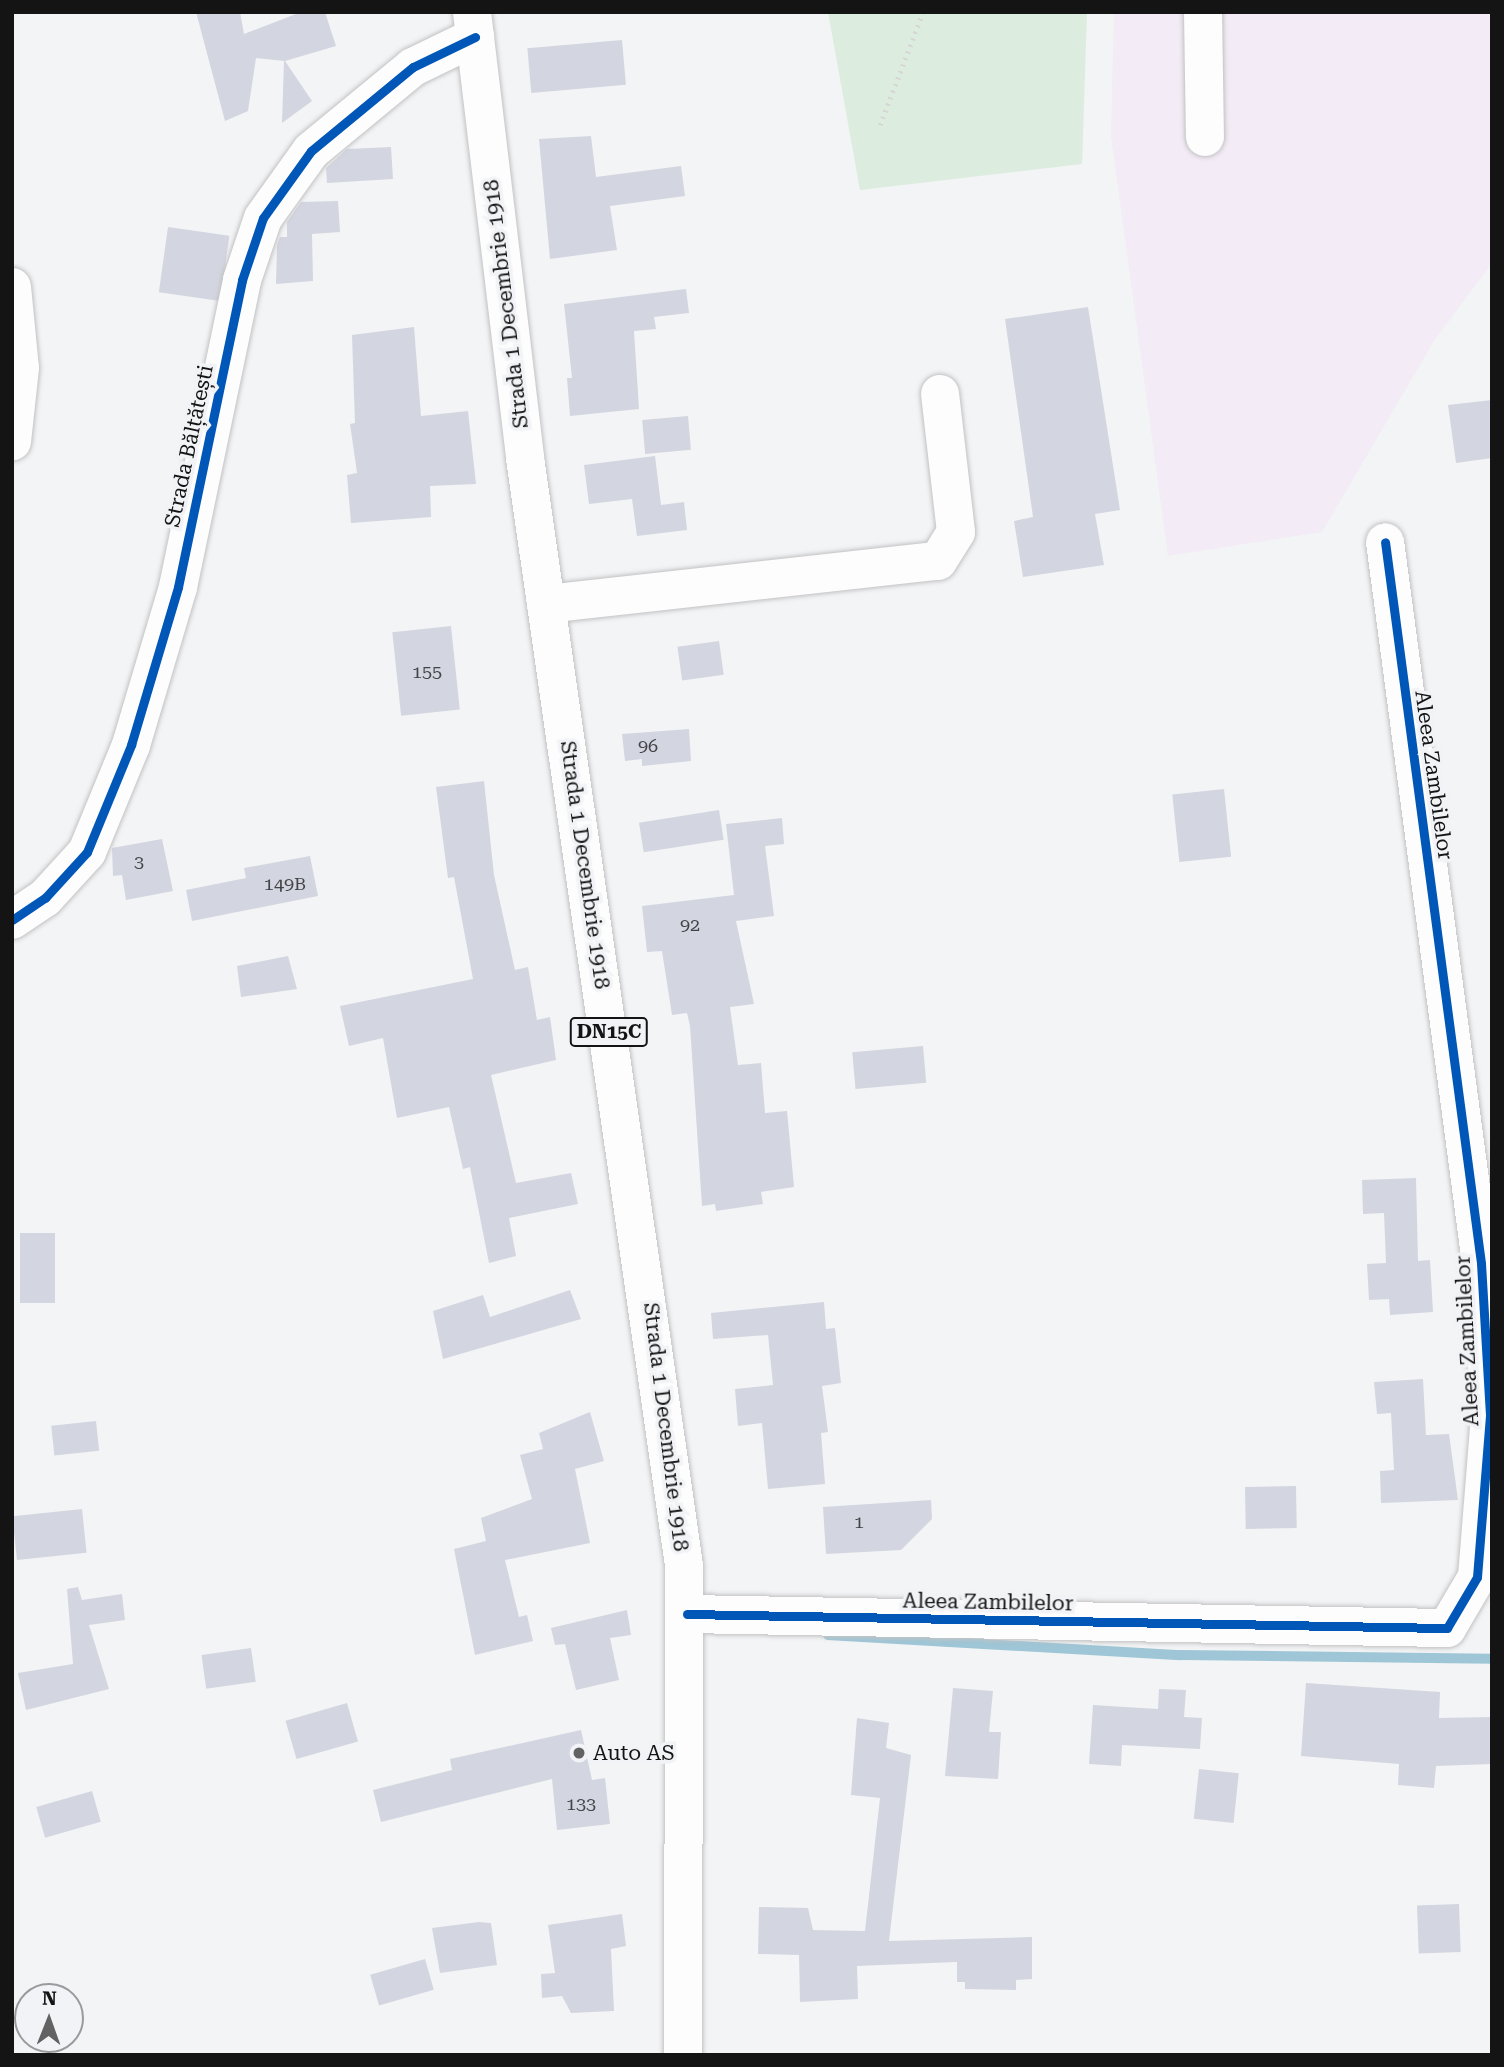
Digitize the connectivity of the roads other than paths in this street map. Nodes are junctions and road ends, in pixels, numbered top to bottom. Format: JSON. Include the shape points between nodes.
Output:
{"nodes":[{"id":1,"x":1203,"y":12,"type":"edge"},
{"id":2,"x":473,"y":25,"type":"edge"},
{"id":3,"x":1205,"y":137,"type":"dead end"},
{"id":4,"x":12,"y":287,"type":"edge"},
{"id":5,"x":940,"y":394,"type":"dead end"},
{"id":6,"x":12,"y":442,"type":"edge"},
{"id":7,"x":1385,"y":542,"type":"dead end"},
{"id":8,"x":547,"y":604,"type":"junction"},
{"id":9,"x":12,"y":920,"type":"edge"},
{"id":10,"x":687,"y":1614,"type":"junction"},
{"id":11,"x":683,"y":2055,"type":"edge"}],
"edges":[{"from":1,"to":3,"type":"street"},
{"from":2,"to":8,"type":"street","name":"Strada 1 Decembrie 1918","number":"DN15C"},
{"from":2,"to":9,"type":"street","name":"Strada Bălțătești","via":[[413,67],[311,151],[263,218],[242,279],[178,587],[131,745],[87,852],[45,898]]},
{"from":4,"to":6,"type":"street","via":[[20,368]]},
{"from":5,"to":8,"type":"street","via":[[957,532],[938,561]]},
{"from":7,"to":10,"type":"street","name":"Aleea Zambilelor","via":[[1481,1263],[1490,1415],[1477,1577],[1447,1628]]},
{"from":8,"to":10,"type":"street","name":"Strada 1 Decembrie 1918","number":"DN15C","via":[[671,1452]]},
{"from":10,"to":11,"type":"street","name":"Strada 1 Decembrie 1918","number":"DN15C"}]}
